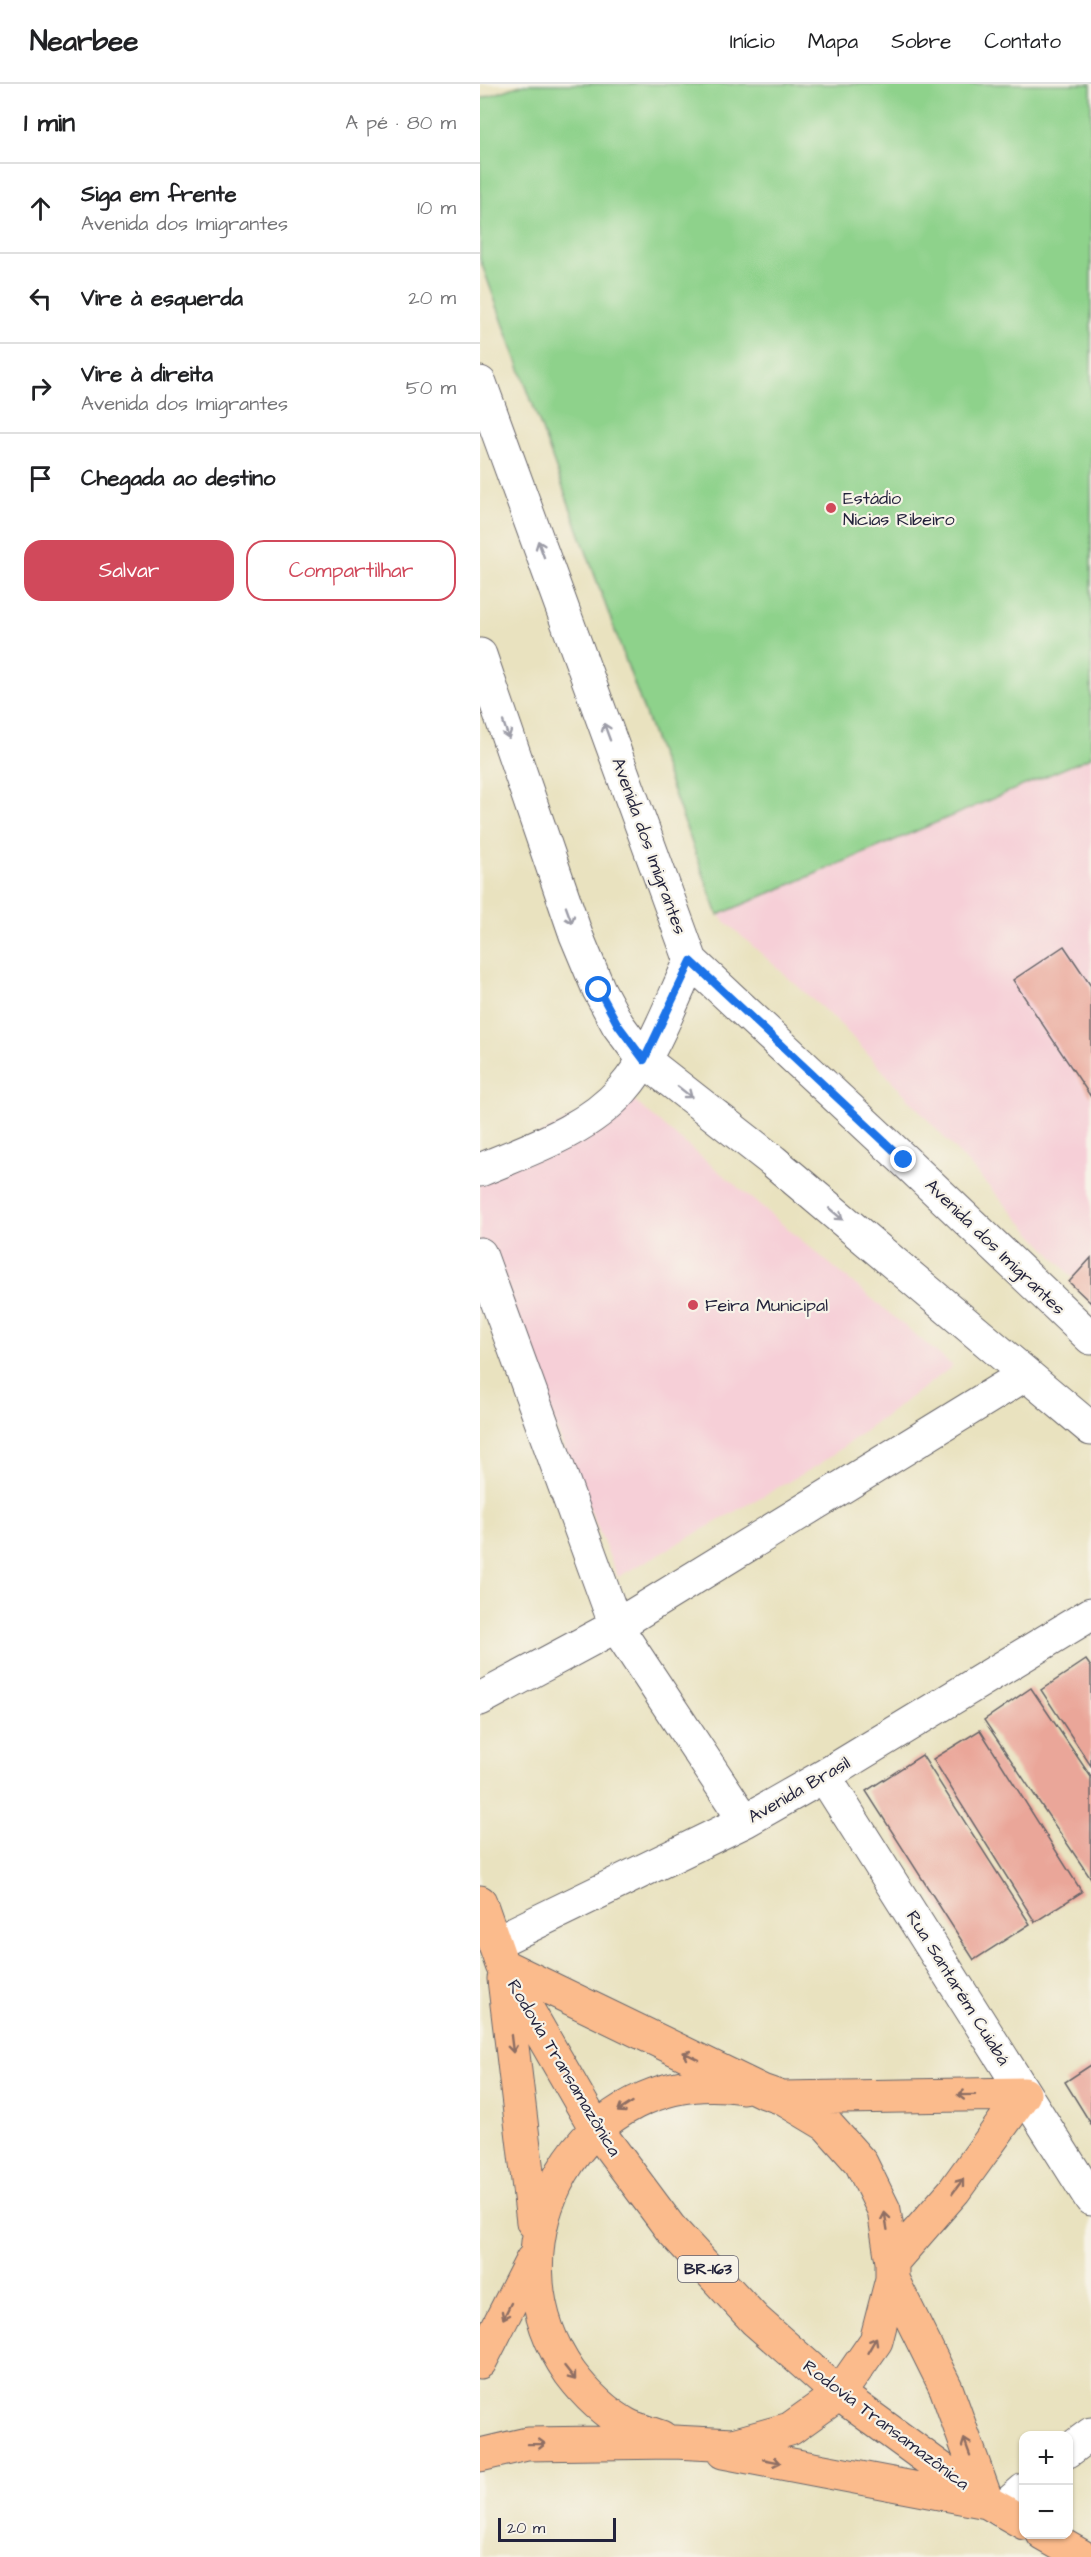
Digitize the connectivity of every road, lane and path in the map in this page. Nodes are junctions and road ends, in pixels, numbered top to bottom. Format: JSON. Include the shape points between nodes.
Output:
{"nodes":[{"id":1,"x":480,"y":383,"type":"edge"},
{"id":2,"x":480,"y":655,"type":"edge"},
{"id":3,"x":691,"y":961,"type":"junction"},
{"id":4,"x":644,"y":1060,"type":"junction"},
{"id":5,"x":480,"y":1170,"type":"edge"},
{"id":6,"x":480,"y":1254,"type":"edge"},
{"id":7,"x":1091,"y":1338,"type":"edge"},
{"id":8,"x":1026,"y":1374,"type":"junction"},
{"id":9,"x":1091,"y":1430,"type":"edge"},
{"id":10,"x":1091,"y":1614,"type":"edge"},
{"id":11,"x":616,"y":1626,"type":"junction"},
{"id":12,"x":480,"y":1699,"type":"edge"},
{"id":13,"x":824,"y":1776,"type":"junction"},
{"id":14,"x":745,"y":1821,"type":"junction"},
{"id":15,"x":480,"y":1902,"type":"edge"},
{"id":16,"x":498,"y":1954,"type":"junction"},
{"id":17,"x":772,"y":2094,"type":"junction"},
{"id":18,"x":1024,"y":2094,"type":"junction"},
{"id":19,"x":595,"y":2127,"type":"junction"},
{"id":20,"x":1091,"y":2199,"type":"edge"},
{"id":21,"x":533,"y":2248,"type":"junction"},
{"id":22,"x":892,"y":2270,"type":"junction"},
{"id":23,"x":480,"y":2362,"type":"edge"},
{"id":24,"x":839,"y":2394,"type":"junction"},
{"id":25,"x":1091,"y":2434,"type":"edge"},
{"id":26,"x":674,"y":2442,"type":"junction"},
{"id":27,"x":1073,"y":2447,"type":"edge"},
{"id":28,"x":480,"y":2455,"type":"edge"},
{"id":29,"x":1009,"y":2506,"type":"edge"},
{"id":30,"x":1050,"y":2539,"type":"edge"},
{"id":31,"x":1083,"y":2557,"type":"edge"}],
"edges":[{"from":3,"to":1,"type":"street","name":"Avenida dos Imigrantes","one_way":true},
{"from":2,"to":4,"type":"street","one_way":true,"via":[[576,935],[613,1016]]},
{"from":3,"to":4,"type":"street"},
{"from":3,"to":7,"type":"street","name":"Avenida dos Imigrantes"},
{"from":4,"to":5,"type":"street","via":[[622,1091],[580,1125]]},
{"from":4,"to":8,"type":"street","one_way":true,"via":[[773,1161]]},
{"from":6,"to":11,"type":"street"},
{"from":8,"to":9,"type":"street"},
{"from":8,"to":11,"type":"street"},
{"from":10,"to":13,"type":"street","name":"Avenida Brasil"},
{"from":11,"to":12,"type":"street"},
{"from":11,"to":14,"type":"street"},
{"from":13,"to":14,"type":"street","name":"Avenida Brasil"},
{"from":13,"to":18,"type":"street","name":"Rua Santarém Cuiabá"},
{"from":14,"to":16,"type":"street","name":"Avenida Brasil"},
{"from":15,"to":16,"type":"highway","name":"Rodovia Transamazônica"},
{"from":17,"to":16,"type":"highway","one_way":true},
{"from":16,"to":19,"type":"highway","name":"Rodovia Transamazônica","number":"BR-163"},
{"from":16,"to":21,"type":"highway","one_way":true},
{"from":18,"to":17,"type":"highway","one_way":true},
{"from":17,"to":19,"type":"highway","one_way":true,"via":[[719,2083],[674,2087],[633,2102]]},
{"from":22,"to":17,"type":"highway","one_way":true,"via":[[884,2210],[861,2163],[827,2125]]},
{"from":18,"to":20,"type":"street","name":"Rua Santarém Cuiabá"},
{"from":22,"to":18,"type":"highway","one_way":true},
{"from":19,"to":21,"type":"highway","via":[[567,2157],[546,2195]]},
{"from":19,"to":24,"type":"highway","name":"Rodovia Transamazônica","number":"BR-163","via":[[677,2236],[755,2320]]},
{"from":21,"to":23,"type":"highway","one_way":true},
{"from":21,"to":26,"type":"highway","one_way":true,"via":[[537,2310],[556,2356],[587,2395],[627,2425]]},
{"from":24,"to":22,"type":"highway","one_way":true,"via":[[876,2342]]},
{"from":29,"to":22,"type":"highway","one_way":true,"via":[[946,2388]]},
{"from":24,"to":26,"type":"highway","via":[[790,2428],[733,2445]]},
{"from":24,"to":29,"type":"highway","name":"Rodovia Transamazônica","number":"BR-163"},
{"from":25,"to":27,"type":"street"},
{"from":28,"to":26,"type":"highway","one_way":true,"via":[[527,2444]]},
{"from":26,"to":29,"type":"highway","one_way":true},
{"from":30,"to":31,"type":"highway"}]}
